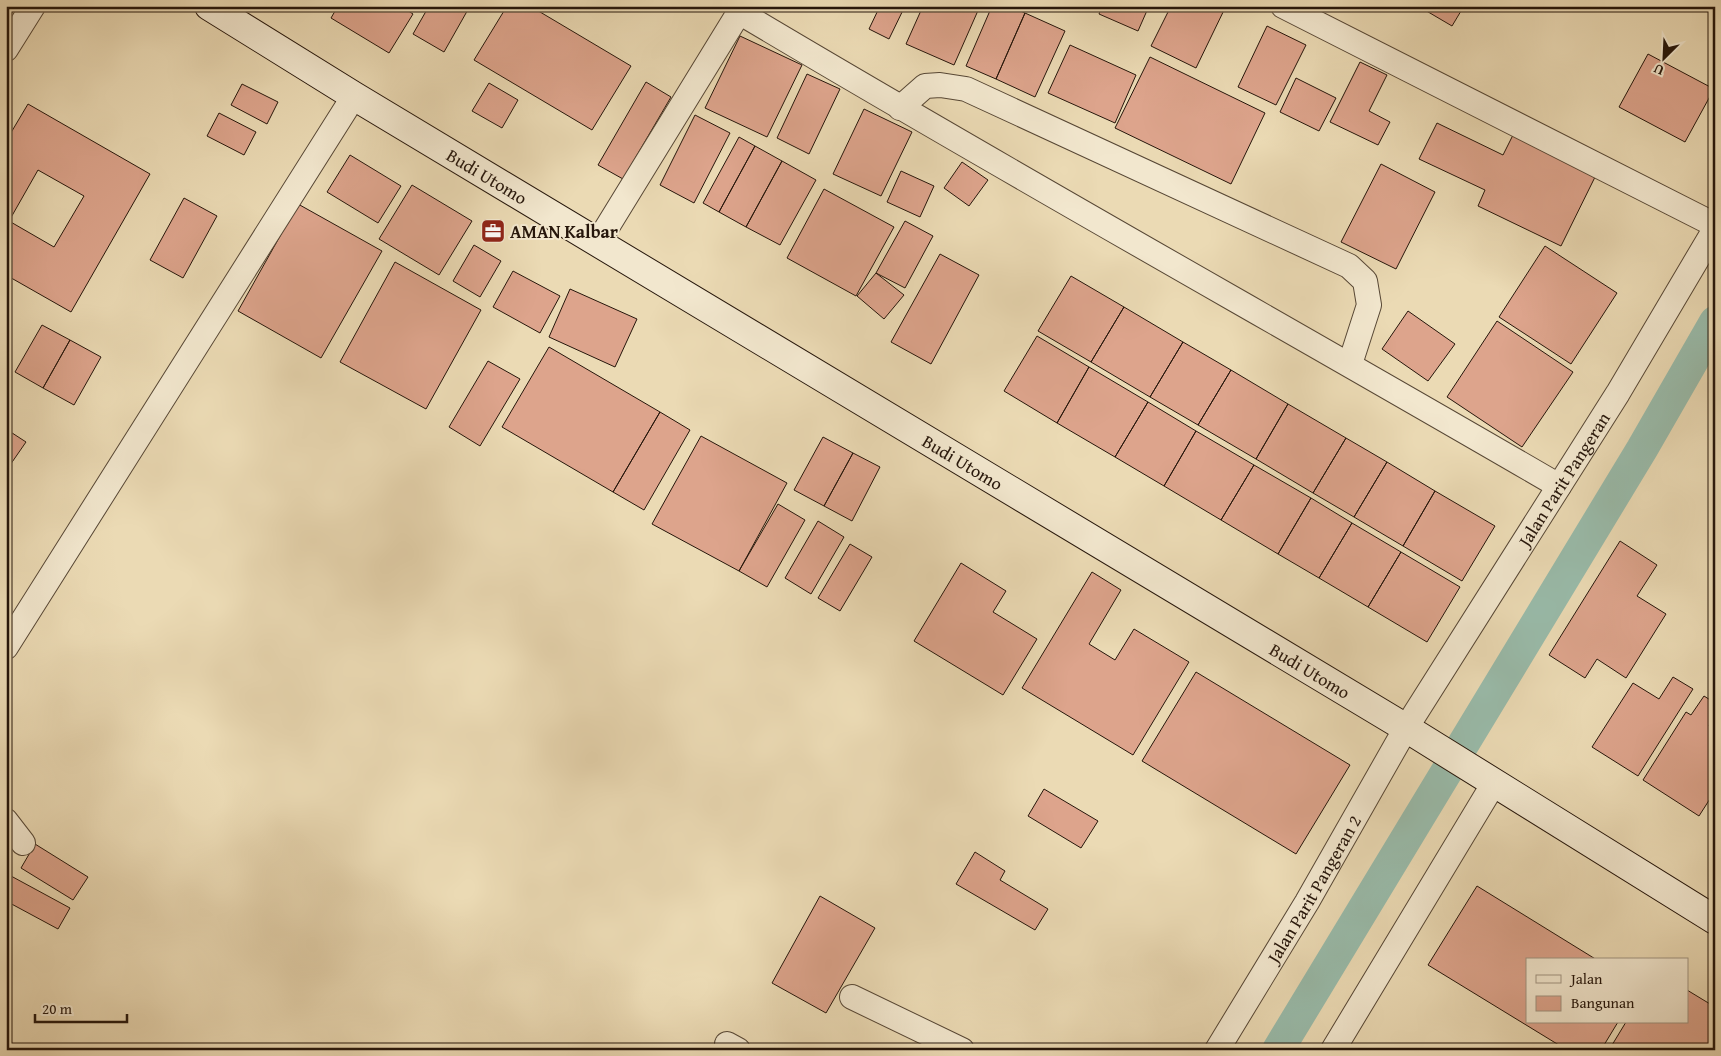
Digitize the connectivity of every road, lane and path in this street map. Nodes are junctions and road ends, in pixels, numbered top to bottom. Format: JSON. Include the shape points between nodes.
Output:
{"nodes":[{"id":1,"x":33,"y":6,"type":"edge"},
{"id":2,"x":209,"y":6,"type":"edge"},
{"id":3,"x":1283,"y":6,"type":"edge"},
{"id":4,"x":741,"y":9,"type":"edge"},
{"id":5,"x":6,"y":49,"type":"edge"},
{"id":6,"x":354,"y":96,"type":"junction"},
{"id":7,"x":900,"y":108,"type":"junction"},
{"id":8,"x":1715,"y":225,"type":"edge"},
{"id":9,"x":1715,"y":229,"type":"edge"},
{"id":10,"x":598,"y":242,"type":"junction"},
{"id":11,"x":1350,"y":364,"type":"junction"},
{"id":12,"x":1559,"y":486,"type":"junction"},
{"id":13,"x":6,"y":647,"type":"edge"},
{"id":14,"x":1416,"y":734,"type":"junction"},
{"id":15,"x":1494,"y":783,"type":"junction"},
{"id":16,"x":6,"y":821,"type":"edge"},
{"id":17,"x":23,"y":843,"type":"dead end"},
{"id":18,"x":1715,"y":920,"type":"edge"},
{"id":19,"x":852,"y":997,"type":"dead end"},
{"id":20,"x":962,"y":1050,"type":"edge"},
{"id":21,"x":1217,"y":1050,"type":"edge"},
{"id":22,"x":1333,"y":1050,"type":"edge"}],
"edges":[{"from":1,"to":5,"type":"street"},
{"from":2,"to":6,"type":"street","name":"Budi Utomo"},
{"from":3,"to":8,"type":"street"},
{"from":4,"to":7,"type":"street"},
{"from":4,"to":10,"type":"street"},
{"from":6,"to":10,"type":"street","name":"Budi Utomo"},
{"from":6,"to":13,"type":"street"},
{"from":7,"to":11,"type":"street"},
{"from":7,"to":11,"type":"street","via":[[925,86],[966,89],[1349,266],[1365,281],[1369,304]]},
{"from":9,"to":12,"type":"street","name":"Jalan Parit Pangeran"},
{"from":10,"to":14,"type":"street","name":"Budi Utomo"},
{"from":11,"to":12,"type":"street"},
{"from":12,"to":14,"type":"street","name":"Jalan Parit Pangeran"},
{"from":14,"to":15,"type":"street","name":"Budi Utomo"},
{"from":14,"to":21,"type":"street","name":"Jalan Parit Pangeran 2","via":[[1307,902]]},
{"from":15,"to":18,"type":"street","name":"Budi Utomo"},
{"from":15,"to":22,"type":"street"},
{"from":16,"to":17,"type":"street"},
{"from":19,"to":20,"type":"street"}]}
